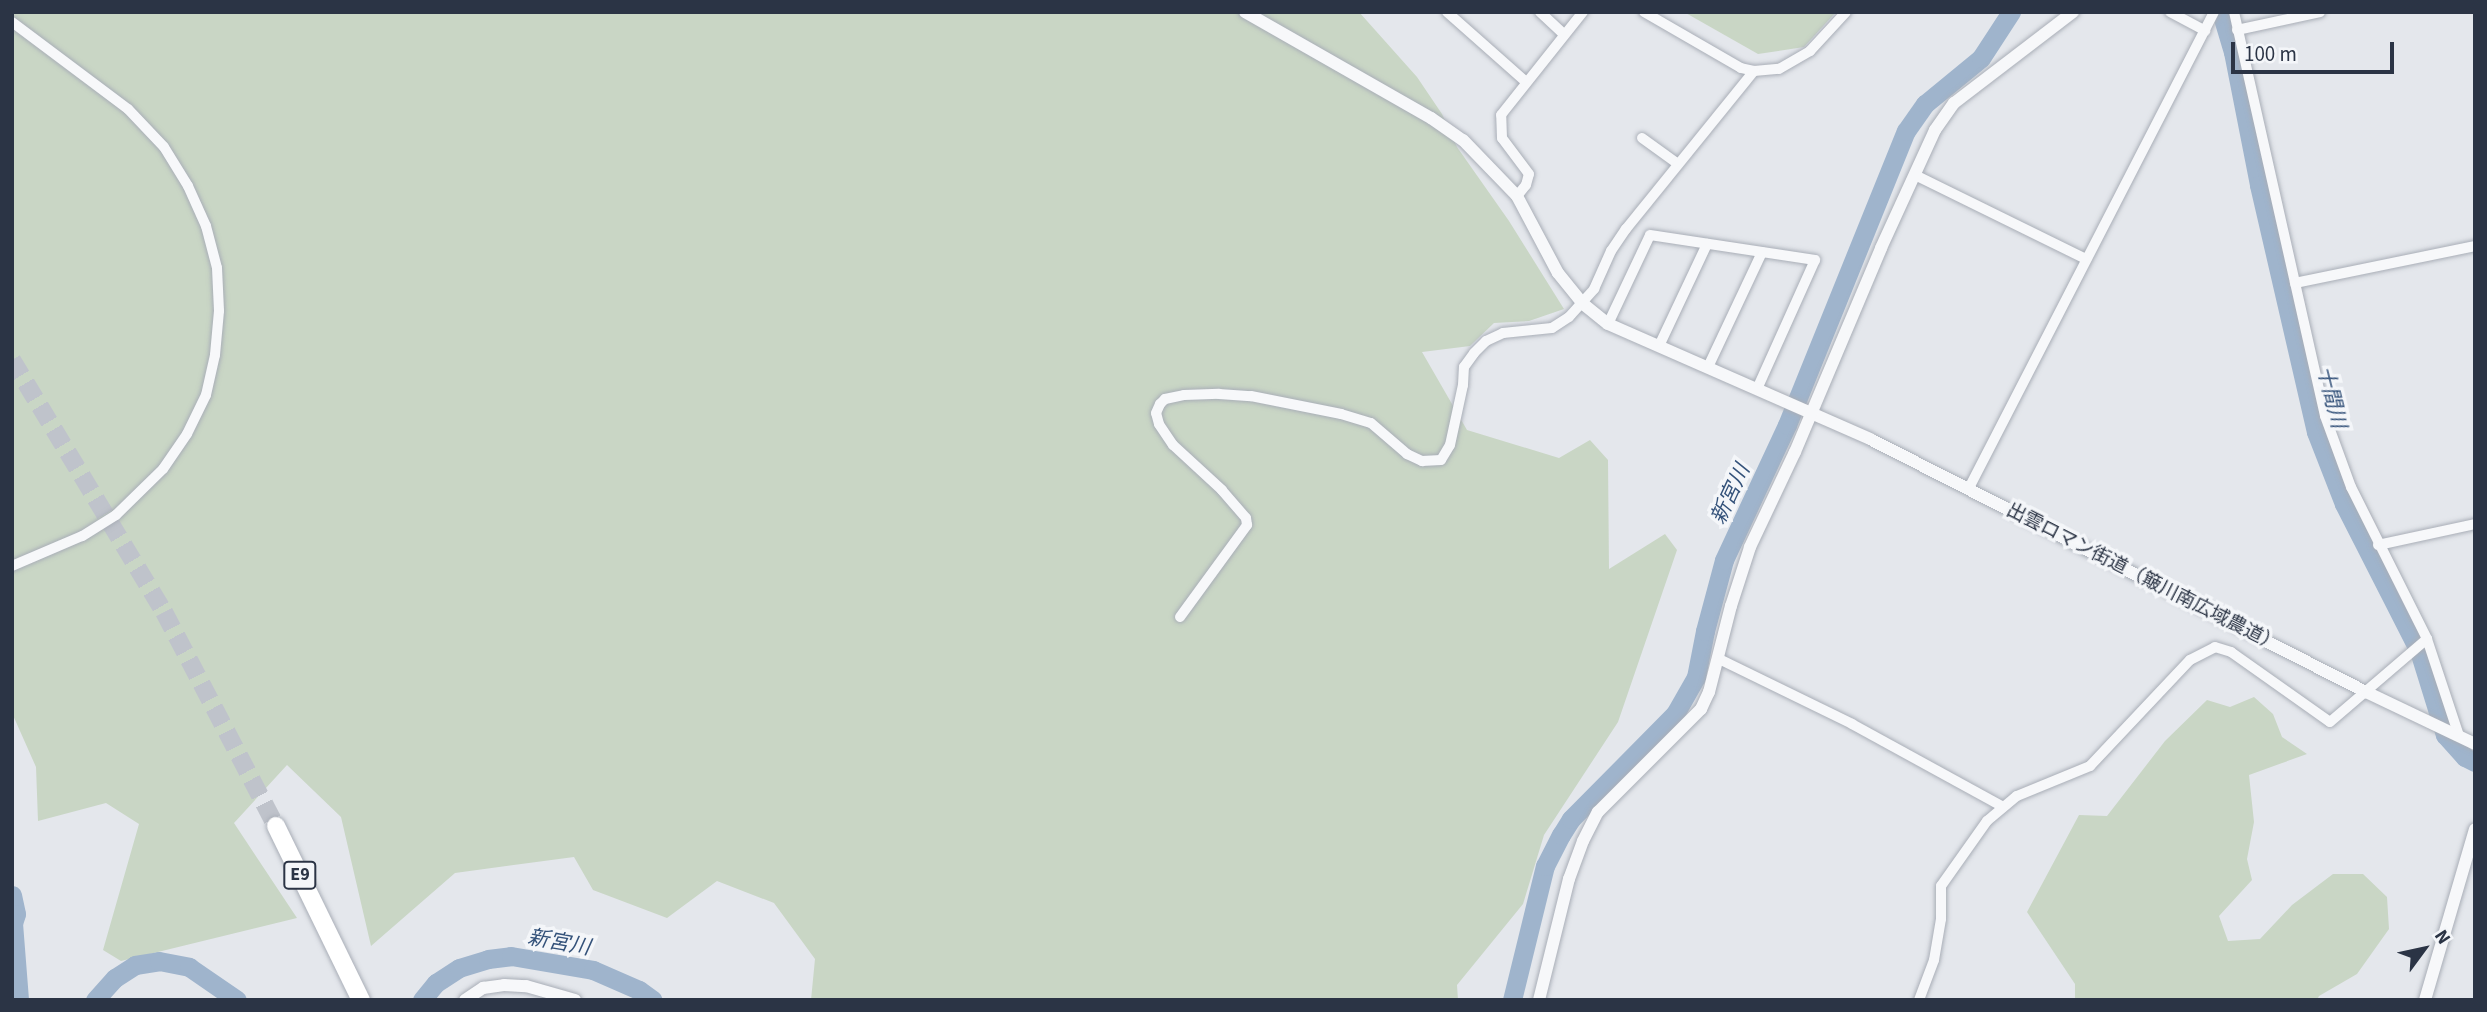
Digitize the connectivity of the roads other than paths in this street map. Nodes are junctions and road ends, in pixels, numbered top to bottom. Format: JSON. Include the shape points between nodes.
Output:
{"nodes":[{"id":1,"x":1245,"y":12,"type":"edge"},
{"id":2,"x":1540,"y":12,"type":"edge"},
{"id":3,"x":1583,"y":12,"type":"edge"},
{"id":4,"x":1644,"y":12,"type":"edge"},
{"id":5,"x":1846,"y":12,"type":"edge"},
{"id":6,"x":2073,"y":12,"type":"edge"},
{"id":7,"x":2170,"y":12,"type":"edge"},
{"id":8,"x":2214,"y":12,"type":"edge"},
{"id":9,"x":2234,"y":12,"type":"edge"},
{"id":10,"x":2320,"y":12,"type":"edge"},
{"id":11,"x":1449,"y":13,"type":"edge"},
{"id":12,"x":12,"y":22,"type":"edge"},
{"id":13,"x":2237,"y":30,"type":"junction"},
{"id":14,"x":2205,"y":31,"type":"junction"},
{"id":15,"x":1564,"y":34,"type":"junction"},
{"id":16,"x":1754,"y":71,"type":"junction"},
{"id":17,"x":1527,"y":82,"type":"junction"},
{"id":18,"x":1642,"y":138,"type":"dead end"},
{"id":19,"x":1678,"y":164,"type":"junction"},
{"id":20,"x":1915,"y":175,"type":"junction"},
{"id":21,"x":1517,"y":196,"type":"junction"},
{"id":22,"x":1707,"y":244,"type":"junction"},
{"id":23,"x":2475,"y":246,"type":"edge"},
{"id":24,"x":1762,"y":252,"type":"junction"},
{"id":25,"x":2086,"y":259,"type":"junction"},
{"id":26,"x":2295,"y":283,"type":"junction"},
{"id":27,"x":1582,"y":303,"type":"junction"},
{"id":28,"x":1608,"y":324,"type":"junction"},
{"id":29,"x":1659,"y":346,"type":"junction"},
{"id":30,"x":1708,"y":367,"type":"junction"},
{"id":31,"x":1757,"y":389,"type":"junction"},
{"id":32,"x":1806,"y":410,"type":"junction"},
{"id":33,"x":1969,"y":488,"type":"junction"},
{"id":34,"x":2475,"y":524,"type":"edge"},
{"id":35,"x":2378,"y":545,"type":"junction"},
{"id":36,"x":12,"y":566,"type":"edge"},
{"id":37,"x":1180,"y":617,"type":"dead end"},
{"id":38,"x":2427,"y":639,"type":"junction"},
{"id":39,"x":1719,"y":659,"type":"junction"},
{"id":40,"x":2366,"y":692,"type":"junction"},
{"id":41,"x":2459,"y":736,"type":"junction"},
{"id":42,"x":2475,"y":744,"type":"edge"},
{"id":43,"x":2002,"y":806,"type":"junction"},
{"id":44,"x":272,"y":828,"type":"tunnel mouth"},
{"id":45,"x":2475,"y":829,"type":"edge"},
{"id":46,"x":321,"y":925,"type":"junction"},
{"id":47,"x":353,"y":1000,"type":"edge"},
{"id":48,"x":361,"y":1000,"type":"edge"},
{"id":49,"x":465,"y":1000,"type":"edge"},
{"id":50,"x":575,"y":1000,"type":"edge"},
{"id":51,"x":1539,"y":1000,"type":"edge"},
{"id":52,"x":1919,"y":1000,"type":"edge"},
{"id":53,"x":2425,"y":1000,"type":"edge"}],
"edges":[{"from":1,"to":21,"type":"street","via":[[1431,118],[1463,140]]},
{"from":2,"to":15,"type":"street"},
{"from":3,"to":15,"type":"street"},
{"from":4,"to":16,"type":"street","via":[[1741,68]]},
{"from":5,"to":16,"type":"street","via":[[1810,51],[1779,69]]},
{"from":6,"to":20,"type":"street","via":[[1954,103],[1935,130]]},
{"from":7,"to":14,"type":"street"},
{"from":8,"to":14,"type":"street"},
{"from":9,"to":13,"type":"street"},
{"from":10,"to":13,"type":"street"},
{"from":11,"to":17,"type":"street"},
{"from":12,"to":36,"type":"street","via":[[128,109],[164,147],[205,226],[217,268],[219,311],[206,395],[163,469],[116,515],[51,552]]},
{"from":13,"to":26,"type":"street"},
{"from":14,"to":25,"type":"street"},
{"from":15,"to":17,"type":"street"},
{"from":16,"to":19,"type":"street"},
{"from":17,"to":21,"type":"street","via":[[1501,115],[1499,125],[1502,138],[1529,174]]},
{"from":18,"to":19,"type":"street"},
{"from":19,"to":27,"type":"street","via":[[1611,251],[1594,289]]},
{"from":20,"to":25,"type":"street"},
{"from":20,"to":32,"type":"street"},
{"from":21,"to":27,"type":"street","via":[[1558,273]]},
{"from":22,"to":24,"type":"street"},
{"from":22,"to":28,"type":"street","via":[[1650,235]]},
{"from":22,"to":29,"type":"street"},
{"from":23,"to":26,"type":"street"},
{"from":24,"to":30,"type":"street"},
{"from":24,"to":31,"type":"street","via":[[1815,260]]},
{"from":25,"to":33,"type":"street"},
{"from":26,"to":35,"type":"street","via":[[2325,416]]},
{"from":27,"to":28,"type":"street"},
{"from":27,"to":37,"type":"street","via":[[1552,328],[1503,332],[1474,353],[1464,367],[1450,446],[1441,460],[1431,463],[1407,454],[1371,423],[1341,414],[1251,396],[1165,399],[1156,413],[1159,424],[1173,445],[1222,490],[1247,525]]},
{"from":28,"to":29,"type":"street"},
{"from":29,"to":30,"type":"street"},
{"from":30,"to":31,"type":"street"},
{"from":31,"to":32,"type":"street","name":"出雲ロマン街道（簸川南広域農道）"},
{"from":32,"to":33,"type":"street","name":"出雲ロマン街道（簸川南広域農道）"},
{"from":32,"to":39,"type":"street","via":[[1750,547]]},
{"from":33,"to":40,"type":"street","name":"出雲ロマン街道（簸川南広域農道）"},
{"from":34,"to":35,"type":"street"},
{"from":35,"to":38,"type":"street"},
{"from":38,"to":40,"type":"street"},
{"from":38,"to":41,"type":"street"},
{"from":39,"to":43,"type":"street","via":[[1852,724]]},
{"from":39,"to":51,"type":"street","via":[[1701,709],[1598,812],[1569,879]]},
{"from":40,"to":41,"type":"street","name":"出雲ロマン街道（簸川南広域農道）"},
{"from":40,"to":43,"type":"street","via":[[2330,722],[2231,652],[2214,647],[2190,660],[2090,766]]},
{"from":41,"to":42,"type":"street","name":"出雲ロマン街道（簸川南広域農道）"},
{"from":43,"to":52,"type":"street","via":[[1941,886],[1934,960]]},
{"from":44,"to":46,"type":"highway","number":"E9"},
{"from":45,"to":53,"type":"street"},
{"from":46,"to":47,"type":"highway","number":"E9"},
{"from":46,"to":48,"type":"highway","number":"E9"},
{"from":49,"to":50,"type":"street","via":[[483,988],[504,985],[526,986]]}]}
